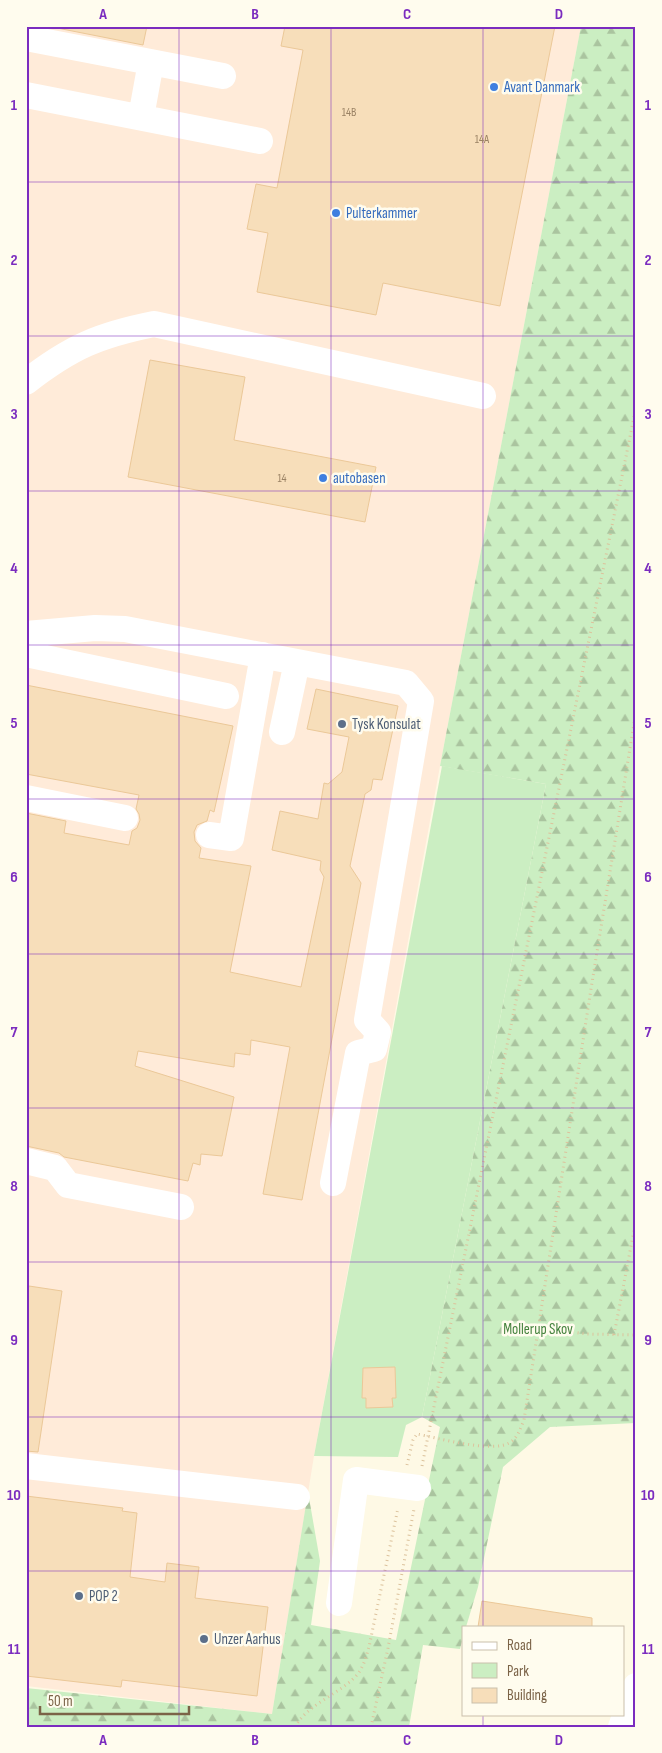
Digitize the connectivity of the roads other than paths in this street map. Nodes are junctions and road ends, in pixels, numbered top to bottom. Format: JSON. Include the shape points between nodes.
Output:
{"nodes":[{"id":1,"x":26,"y":38,"type":"edge"},
{"id":2,"x":151,"y":62,"type":"junction"},
{"id":3,"x":223,"y":76,"type":"dead end"},
{"id":4,"x":26,"y":94,"type":"edge"},
{"id":5,"x":141,"y":116,"type":"junction"},
{"id":6,"x":260,"y":141,"type":"dead end"},
{"id":7,"x":26,"y":382,"type":"edge"},
{"id":8,"x":483,"y":396,"type":"dead end"},
{"id":9,"x":26,"y":634,"type":"edge"},
{"id":10,"x":26,"y":654,"type":"edge"},
{"id":11,"x":262,"y":655,"type":"junction"},
{"id":12,"x":298,"y":662,"type":"junction"},
{"id":13,"x":226,"y":696,"type":"dead end"},
{"id":14,"x":282,"y":732,"type":"dead end"},
{"id":15,"x":26,"y":798,"type":"edge"},
{"id":16,"x":126,"y":818,"type":"dead end"},
{"id":17,"x":209,"y":835,"type":"dead end"},
{"id":18,"x":26,"y":1161,"type":"edge"},
{"id":19,"x":333,"y":1183,"type":"dead end"},
{"id":20,"x":181,"y":1207,"type":"dead end"},
{"id":21,"x":26,"y":1466,"type":"edge"},
{"id":22,"x":411,"y":1487,"type":"road end"},
{"id":23,"x":297,"y":1497,"type":"dead end"},
{"id":24,"x":339,"y":1603,"type":"dead end"},
{"id":25,"x":636,"y":1686,"type":"edge"},
{"id":26,"x":621,"y":1727,"type":"edge"}],
"edges":[{"from":1,"to":2,"type":"lane"},
{"from":2,"to":3,"type":"lane"},
{"from":2,"to":5,"type":"lane"},
{"from":4,"to":5,"type":"lane"},
{"from":5,"to":6,"type":"lane"},
{"from":7,"to":8,"type":"lane","via":[[52,361],[85,343],[154,324]]},
{"from":9,"to":11,"type":"lane","via":[[95,628],[125,629]]},
{"from":10,"to":13,"type":"lane"},
{"from":11,"to":12,"type":"lane"},
{"from":11,"to":17,"type":"lane","via":[[230,838]]},
{"from":12,"to":14,"type":"lane"},
{"from":12,"to":19,"type":"lane","via":[[406,683],[421,701],[367,1020],[378,1032],[374,1049],[358,1053]]},
{"from":15,"to":16,"type":"lane"},
{"from":18,"to":20,"type":"lane","via":[[55,1168],[68,1185]]},
{"from":21,"to":23,"type":"lane"},
{"from":22,"to":24,"type":"lane","via":[[356,1480]]},
{"from":25,"to":26,"type":"lane"}]}
